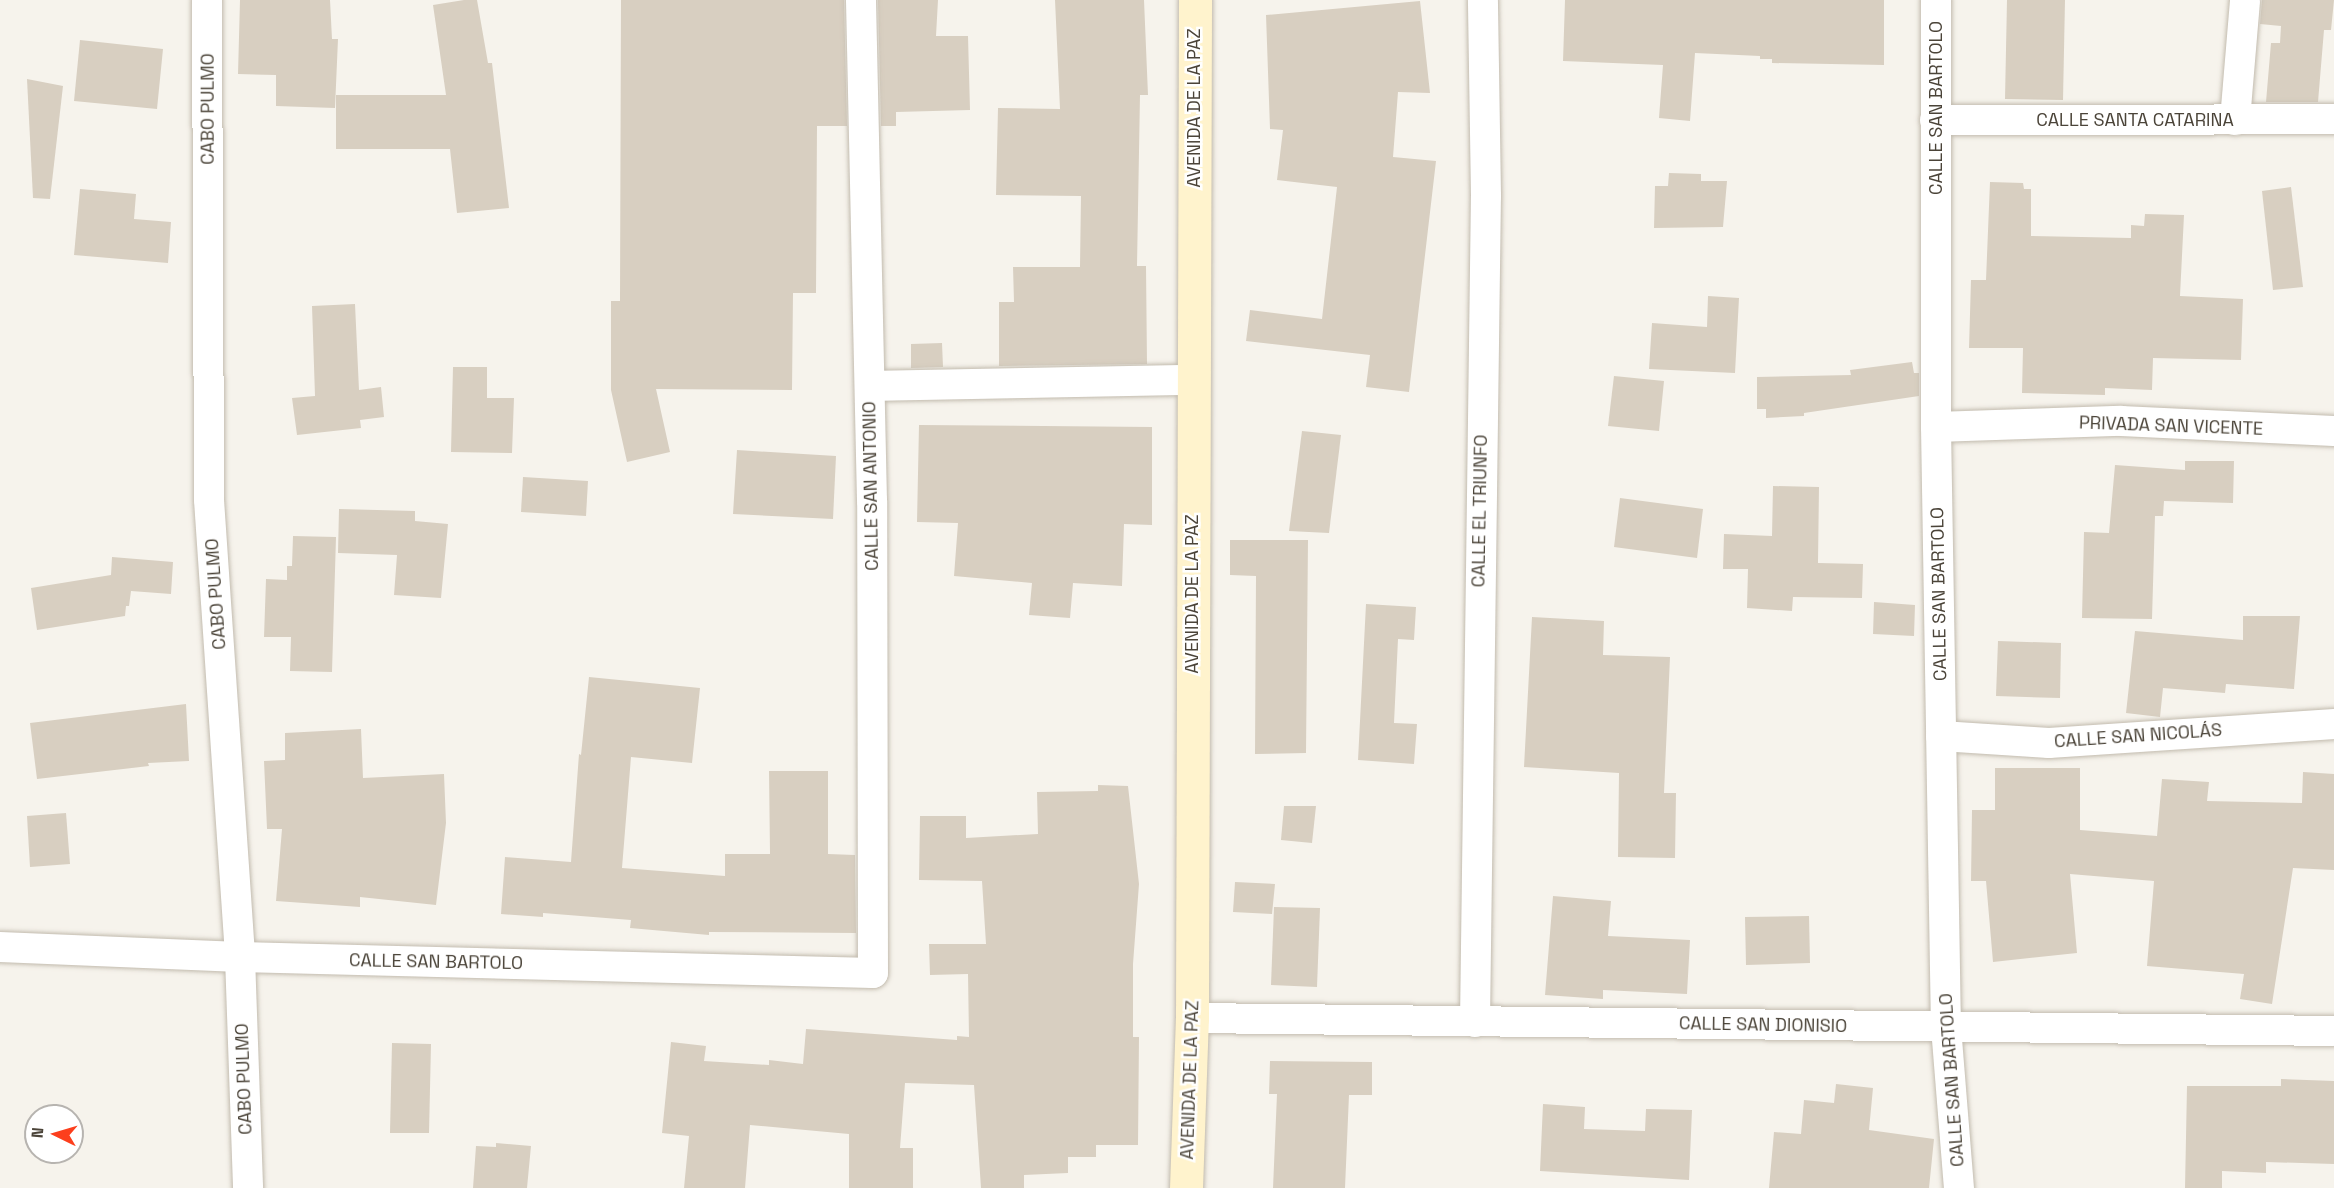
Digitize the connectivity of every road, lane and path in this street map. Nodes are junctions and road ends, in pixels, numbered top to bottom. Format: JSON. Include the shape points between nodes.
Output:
{"nodes":[{"id":1,"x":207,"y":0,"type":"edge"},
{"id":2,"x":861,"y":0,"type":"edge"},
{"id":3,"x":1195,"y":0,"type":"edge"},
{"id":4,"x":1483,"y":0,"type":"edge"},
{"id":5,"x":1936,"y":0,"type":"edge"},
{"id":6,"x":2245,"y":0,"type":"edge"},
{"id":7,"x":2334,"y":119,"type":"edge"},
{"id":8,"x":1935,"y":120,"type":"junction"},
{"id":9,"x":2235,"y":120,"type":"junction"},
{"id":10,"x":1192,"y":380,"type":"junction"},
{"id":11,"x":870,"y":386,"type":"junction"},
{"id":12,"x":1936,"y":427,"type":"junction"},
{"id":13,"x":2334,"y":431,"type":"edge"},
{"id":14,"x":2334,"y":724,"type":"edge"},
{"id":15,"x":1941,"y":736,"type":"junction"},
{"id":16,"x":0,"y":947,"type":"edge"},
{"id":17,"x":240,"y":957,"type":"junction"},
{"id":18,"x":873,"y":973,"type":"joint"},
{"id":19,"x":1192,"y":1018,"type":"junction"},
{"id":20,"x":1475,"y":1022,"type":"junction"},
{"id":21,"x":1946,"y":1027,"type":"junction"},
{"id":22,"x":2334,"y":1031,"type":"edge"},
{"id":23,"x":248,"y":1188,"type":"edge"},
{"id":24,"x":1186,"y":1188,"type":"edge"},
{"id":25,"x":1959,"y":1188,"type":"edge"}],
"edges":[{"from":1,"to":17,"type":"street","name":"CABO PULMO","via":[[210,500]]},
{"from":2,"to":11,"type":"street","name":"CALLE SAN ANTONIO"},
{"from":3,"to":10,"type":"street","name":"AVENIDA DE LA PAZ"},
{"from":4,"to":20,"type":"street","name":"CALLE EL TRIUNFO","via":[[1486,196]]},
{"from":5,"to":8,"type":"street","name":"CALLE SAN BARTOLO"},
{"from":6,"to":9,"type":"street"},
{"from":7,"to":9,"type":"street","name":"CALLE SANTA CATARINA"},
{"from":8,"to":9,"type":"street","name":"CALLE SANTA CATARINA"},
{"from":8,"to":12,"type":"street","name":"CALLE SAN BARTOLO"},
{"from":10,"to":11,"type":"street"},
{"from":10,"to":19,"type":"street","name":"AVENIDA DE LA PAZ"},
{"from":11,"to":18,"type":"street","name":"CALLE SAN ANTONIO"},
{"from":12,"to":13,"type":"street","name":"PRIVADA SAN VICENTE","via":[[2121,421]]},
{"from":12,"to":15,"type":"street","name":"CALLE SAN BARTOLO"},
{"from":14,"to":15,"type":"street","name":"CALLE SAN NICOLÁS","via":[[2049,742]]},
{"from":15,"to":21,"type":"street","name":"CALLE SAN BARTOLO"},
{"from":16,"to":17,"type":"street","name":"CALLE SAN BARTOLO"},
{"from":17,"to":18,"type":"street","name":"CALLE SAN BARTOLO"},
{"from":17,"to":23,"type":"street","name":"CABO PULMO"},
{"from":19,"to":20,"type":"street","name":"CALLE SAN DIONISIO"},
{"from":19,"to":24,"type":"street","name":"AVENIDA DE LA PAZ"},
{"from":20,"to":21,"type":"street","name":"CALLE SAN DIONISIO"},
{"from":21,"to":22,"type":"street","name":"CALLE SAN DIONISIO"},
{"from":21,"to":25,"type":"street","name":"CALLE SAN BARTOLO"}]}
